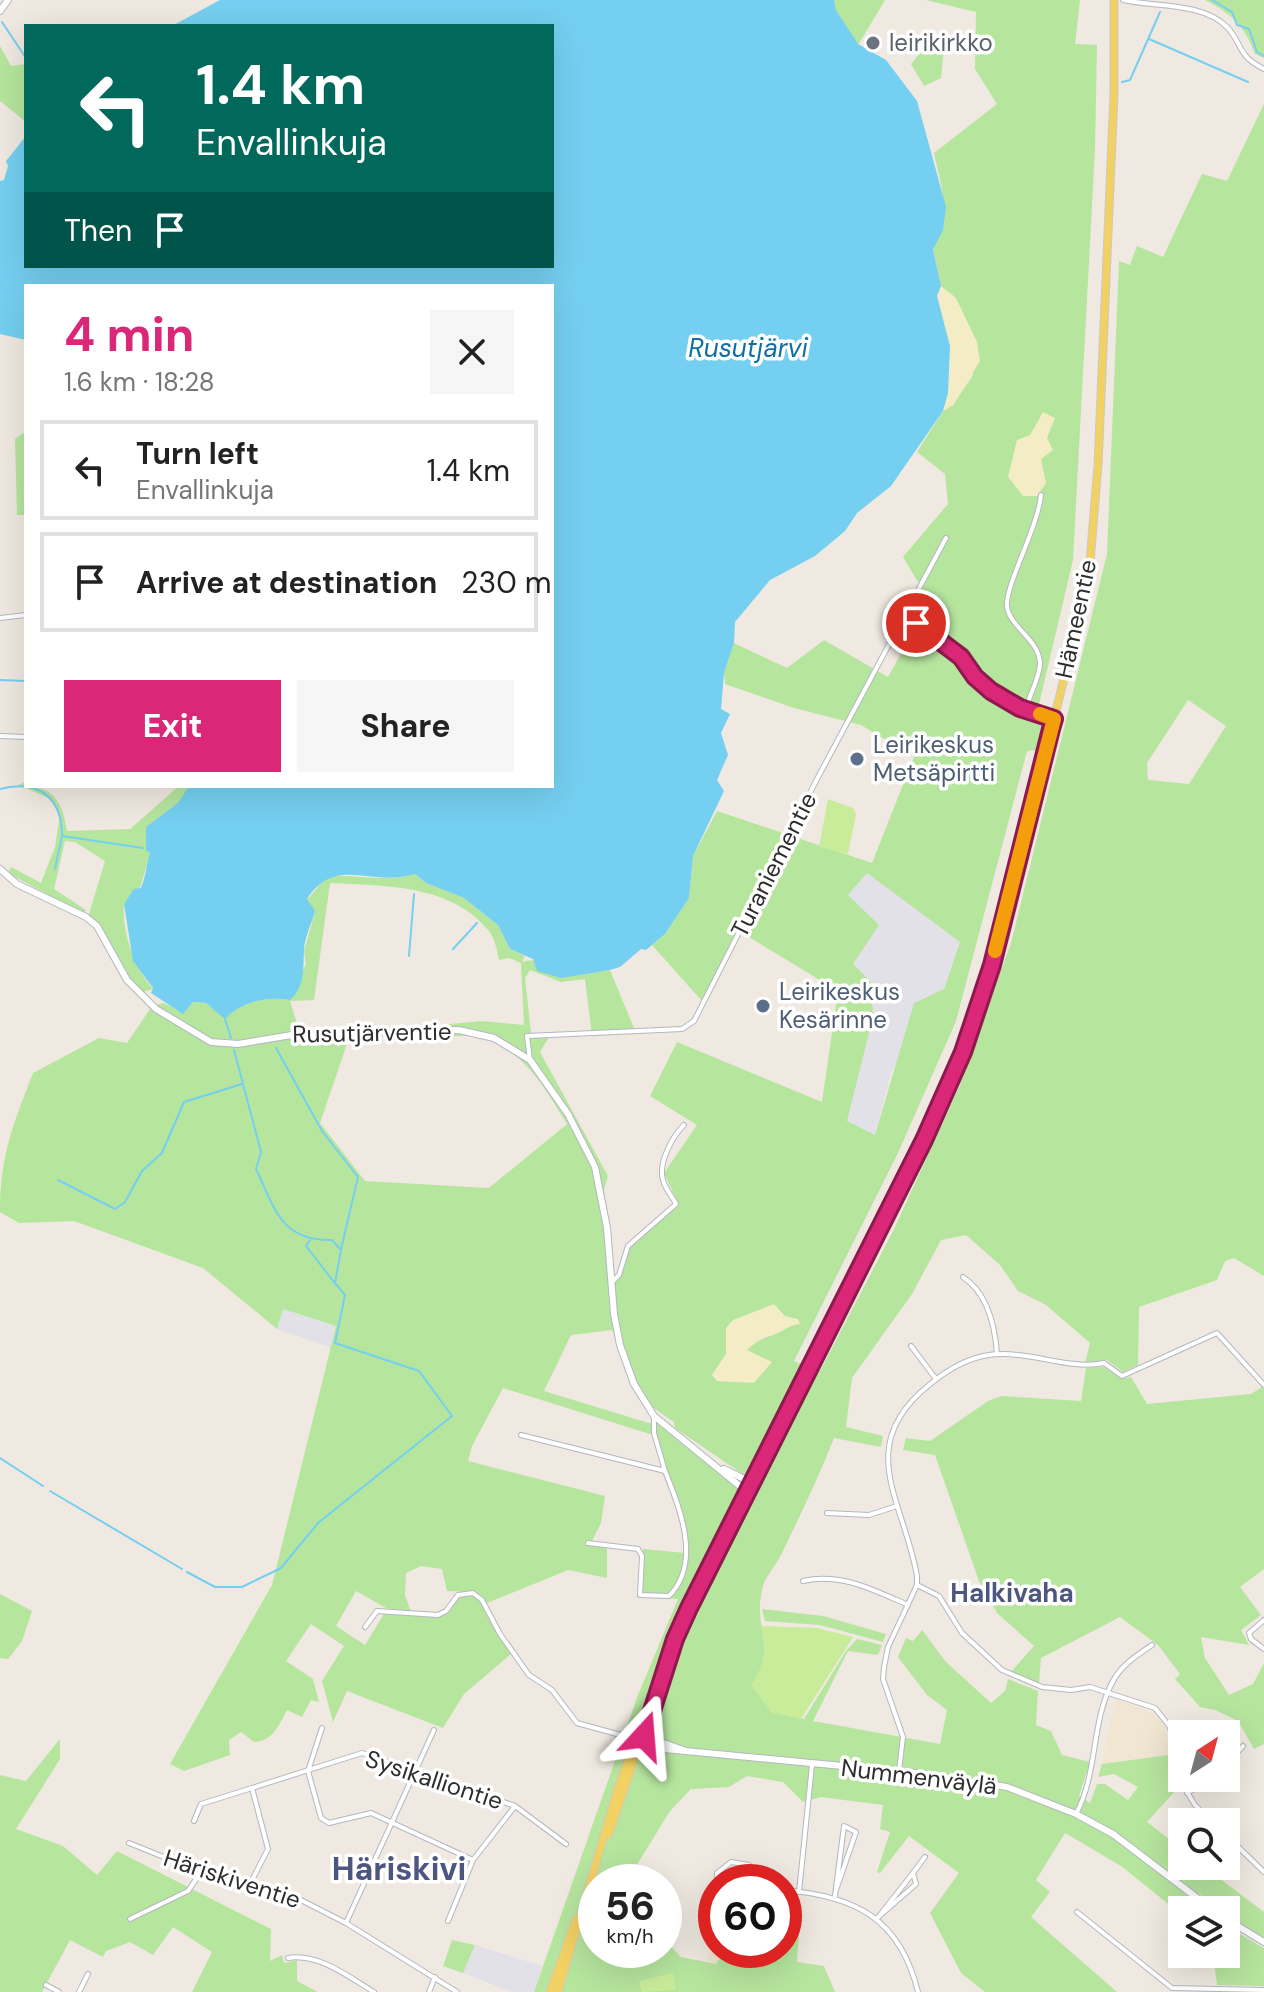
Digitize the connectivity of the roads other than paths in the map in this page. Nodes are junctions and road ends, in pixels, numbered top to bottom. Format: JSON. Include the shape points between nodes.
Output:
{"nodes":[{"id":1,"x":8,"y":0,"type":"edge"},
{"id":2,"x":1114,"y":0,"type":"edge"},
{"id":3,"x":1123,"y":0,"type":"edge"},
{"id":4,"x":0,"y":11,"type":"edge"},
{"id":5,"x":1264,"y":69,"type":"edge"},
{"id":6,"x":1041,"y":495,"type":"dead end"},
{"id":7,"x":946,"y":538,"type":"dead end"},
{"id":8,"x":905,"y":613,"type":"junction"},
{"id":9,"x":24,"y":615,"type":"edge"},
{"id":10,"x":0,"y":618,"type":"edge"},
{"id":11,"x":1026,"y":710,"type":"junction"},
{"id":12,"x":1054,"y":719,"type":"junction"},
{"id":13,"x":0,"y":736,"type":"edge"},
{"id":14,"x":24,"y":737,"type":"edge"},
{"id":15,"x":0,"y":869,"type":"edge"},
{"id":16,"x":530,"y":1060,"type":"junction"},
{"id":17,"x":684,"y":1125,"type":"dead end"},
{"id":18,"x":963,"y":1277,"type":"dead end"},
{"id":19,"x":611,"y":1283,"type":"junction"},
{"id":20,"x":911,"y":1346,"type":"dead end"},
{"id":21,"x":997,"y":1354,"type":"junction"},
{"id":22,"x":936,"y":1379,"type":"junction"},
{"id":23,"x":1264,"y":1385,"type":"edge"},
{"id":24,"x":654,"y":1416,"type":"junction"},
{"id":25,"x":521,"y":1435,"type":"dead end"},
{"id":26,"x":720,"y":1468,"type":"junction"},
{"id":27,"x":665,"y":1471,"type":"junction"},
{"id":28,"x":752,"y":1483,"type":"junction"},
{"id":29,"x":747,"y":1492,"type":"junction"},
{"id":30,"x":897,"y":1506,"type":"junction"},
{"id":31,"x":827,"y":1513,"type":"dead end"},
{"id":32,"x":588,"y":1543,"type":"dead end"},
{"id":33,"x":803,"y":1581,"type":"dead end"},
{"id":34,"x":917,"y":1585,"type":"junction"},
{"id":35,"x":908,"y":1605,"type":"junction"},
{"id":36,"x":1264,"y":1620,"type":"edge"},
{"id":37,"x":365,"y":1627,"type":"dead end"},
{"id":38,"x":1152,"y":1645,"type":"dead end"},
{"id":39,"x":1264,"y":1649,"type":"edge"},
{"id":40,"x":1109,"y":1691,"type":"junction"},
{"id":41,"x":322,"y":1728,"type":"dead end"},
{"id":42,"x":434,"y":1730,"type":"dead end"},
{"id":43,"x":640,"y":1740,"type":"junction"},
{"id":44,"x":1243,"y":1746,"type":"dead end"},
{"id":45,"x":1240,"y":1749,"type":"edge"},
{"id":46,"x":812,"y":1765,"type":"junction"},
{"id":47,"x":416,"y":1770,"type":"junction"},
{"id":48,"x":308,"y":1771,"type":"junction"},
{"id":49,"x":899,"y":1771,"type":"junction"},
{"id":50,"x":252,"y":1788,"type":"junction"},
{"id":51,"x":1187,"y":1793,"type":"joint"},
{"id":52,"x":515,"y":1806,"type":"junction"},
{"id":53,"x":1200,"y":1808,"type":"edge"},
{"id":54,"x":1076,"y":1814,"type":"junction"},
{"id":55,"x":194,"y":1821,"type":"dead end"},
{"id":56,"x":392,"y":1823,"type":"junction"},
{"id":57,"x":129,"y":1843,"type":"dead end"},
{"id":58,"x":566,"y":1844,"type":"dead end"},
{"id":59,"x":1240,"y":1849,"type":"edge"},
{"id":60,"x":925,"y":1857,"type":"dead end"},
{"id":61,"x":473,"y":1860,"type":"junction"},
{"id":62,"x":596,"y":1864,"type":"edge"},
{"id":63,"x":802,"y":1864,"type":"edge"},
{"id":64,"x":201,"y":1872,"type":"junction"},
{"id":65,"x":1264,"y":1872,"type":"edge"},
{"id":66,"x":913,"y":1873,"type":"junction"},
{"id":67,"x":251,"y":1882,"type":"junction"},
{"id":68,"x":836,"y":1890,"type":"junction"},
{"id":69,"x":802,"y":1892,"type":"edge"},
{"id":70,"x":1195,"y":1896,"type":"edge"},
{"id":71,"x":834,"y":1897,"type":"junction"},
{"id":72,"x":1077,"y":1912,"type":"dead end"},
{"id":73,"x":578,"y":1914,"type":"edge"},
{"id":74,"x":877,"y":1917,"type":"junction"},
{"id":75,"x":130,"y":1919,"type":"dead end"},
{"id":76,"x":448,"y":1921,"type":"dead end"},
{"id":77,"x":346,"y":1923,"type":"junction"},
{"id":78,"x":578,"y":1925,"type":"edge"},
{"id":79,"x":1240,"y":1927,"type":"edge"},
{"id":80,"x":1264,"y":1942,"type":"edge"},
{"id":81,"x":288,"y":1958,"type":"dead end"},
{"id":82,"x":88,"y":1974,"type":"dead end"},
{"id":83,"x":435,"y":1977,"type":"junction"},
{"id":84,"x":46,"y":1985,"type":"dead end"},
{"id":85,"x":1264,"y":1990,"type":"edge"},
{"id":86,"x":59,"y":1992,"type":"edge"},
{"id":87,"x":79,"y":1992,"type":"edge"},
{"id":88,"x":374,"y":1992,"type":"edge"},
{"id":89,"x":429,"y":1992,"type":"edge"},
{"id":90,"x":457,"y":1992,"type":"edge"},
{"id":91,"x":550,"y":1992,"type":"edge"},
{"id":92,"x":558,"y":1992,"type":"edge"},
{"id":93,"x":918,"y":1992,"type":"edge"}],
"edges":[{"from":1,"to":4,"type":"main road"},
{"from":2,"to":12,"type":"main road","name":"Hämeentie","via":[[1096,510],[1078,623]]},
{"from":3,"to":5,"type":"street","via":[[1169,4],[1219,22],[1241,54]]},
{"from":6,"to":11,"type":"street","via":[[1006,609],[1039,655]]},
{"from":7,"to":8,"type":"street","name":"Turaniementie"},
{"from":8,"to":11,"type":"street","via":[[961,657],[982,685]]},
{"from":8,"to":16,"type":"street","name":"Turaniementie","via":[[694,1021],[671,1030],[527,1036]]},
{"from":9,"to":10,"type":"street"},
{"from":11,"to":12,"type":"street"},
{"from":12,"to":28,"type":"main road","name":"Hämeentie","via":[[992,965],[963,1052]]},
{"from":13,"to":14,"type":"street"},
{"from":15,"to":16,"type":"main road","name":"Rusutjärventie","via":[[17,884],[97,926],[127,980],[156,1009],[211,1042],[238,1044],[304,1033],[459,1030],[494,1038]]},
{"from":16,"to":19,"type":"main road","name":"Rusutjärventie","via":[[568,1114],[595,1167]]},
{"from":17,"to":19,"type":"street","via":[[672,1138],[662,1170],[676,1204],[628,1246]]},
{"from":18,"to":21,"type":"street","via":[[974,1284],[986,1305]]},
{"from":19,"to":24,"type":"main road","name":"Rusutjärventie","via":[[623,1355]]},
{"from":20,"to":22,"type":"street"},
{"from":21,"to":22,"type":"street","via":[[969,1361]]},
{"from":21,"to":23,"type":"street","via":[[1104,1363],[1122,1376],[1217,1333]]},
{"from":22,"to":30,"type":"street","via":[[905,1408],[889,1437],[888,1480]]},
{"from":24,"to":26,"type":"main road","name":"Rusutjärventie"},
{"from":24,"to":27,"type":"street"},
{"from":25,"to":27,"type":"street"},
{"from":26,"to":28,"type":"main road","name":"Rusutjärventie"},
{"from":26,"to":29,"type":"main road","name":"Rusutjärventie"},
{"from":27,"to":32,"type":"street","via":[[680,1508],[686,1554],[669,1596],[640,1595],[638,1549]]},
{"from":28,"to":29,"type":"main road","name":"Hämeentie"},
{"from":29,"to":43,"type":"main road","name":"Hämeentie","via":[[675,1639]]},
{"from":30,"to":31,"type":"street","via":[[869,1515]]},
{"from":30,"to":34,"type":"street"},
{"from":33,"to":35,"type":"street","via":[[849,1581]]},
{"from":34,"to":35,"type":"street"},
{"from":34,"to":40,"type":"street","via":[[939,1596],[962,1633],[1002,1670],[1042,1687]]},
{"from":35,"to":49,"type":"street","via":[[888,1647],[883,1679],[901,1730]]},
{"from":36,"to":39,"type":"street","via":[[1249,1633]]},
{"from":37,"to":43,"type":"street","via":[[377,1611],[438,1615],[458,1595],[473,1593],[529,1675],[552,1690],[577,1723]]},
{"from":38,"to":40,"type":"street","via":[[1119,1673]]},
{"from":40,"to":51,"type":"street","via":[[1147,1702],[1164,1718]]},
{"from":40,"to":54,"type":"street","via":[[1088,1788]]},
{"from":41,"to":48,"type":"street"},
{"from":42,"to":47,"type":"street"},
{"from":43,"to":46,"type":"main road","name":"Nummenväylä","via":[[686,1751]]},
{"from":43,"to":62,"type":"main road","name":"Hämeentie"},
{"from":44,"to":45,"type":"street"},
{"from":46,"to":49,"type":"main road","name":"Nummenväylä"},
{"from":46,"to":63,"type":"street"},
{"from":47,"to":48,"type":"street","name":"Sysikalliontie","via":[[362,1753]]},
{"from":47,"to":52,"type":"street","name":"Sysikalliontie"},
{"from":47,"to":56,"type":"street"},
{"from":48,"to":50,"type":"street","name":"Sysikalliontie"},
{"from":48,"to":56,"type":"street","via":[[321,1818],[329,1823],[371,1813]]},
{"from":49,"to":54,"type":"main road","name":"Nummenväylä","via":[[1007,1787]]},
{"from":50,"to":55,"type":"street","name":"Sysikalliontie","via":[[201,1804]]},
{"from":50,"to":67,"type":"street","via":[[268,1849]]},
{"from":51,"to":53,"type":"street"},
{"from":52,"to":58,"type":"street","name":"Sysikalliontie"},
{"from":52,"to":61,"type":"street"},
{"from":54,"to":70,"type":"main road","name":"Nummenväylä","via":[[1113,1834]]},
{"from":56,"to":61,"type":"street"},
{"from":56,"to":77,"type":"street"},
{"from":57,"to":64,"type":"street","name":"Häriskiventie"},
{"from":59,"to":65,"type":"street"},
{"from":60,"to":66,"type":"street"},
{"from":61,"to":76,"type":"street"},
{"from":64,"to":67,"type":"street","name":"Häriskiventie"},
{"from":64,"to":75,"type":"street","via":[[188,1891]]},
{"from":66,"to":74,"type":"street"},
{"from":66,"to":74,"type":"street","via":[[916,1884]]},
{"from":67,"to":77,"type":"street","name":"Häriskiventie"},
{"from":68,"to":68,"type":"street","via":[[856,1832],[844,1826],[839,1859]]},
{"from":68,"to":71,"type":"street"},
{"from":69,"to":71,"type":"street"},
{"from":71,"to":74,"type":"street"},
{"from":72,"to":85,"type":"street","via":[[1172,1988]]},
{"from":73,"to":91,"type":"main road","name":"Hämeentie"},
{"from":74,"to":93,"type":"street","via":[[902,1949]]},
{"from":77,"to":83,"type":"street","name":"Häriskiventie"},
{"from":78,"to":92,"type":"main road","name":"Hämeentie"},
{"from":79,"to":80,"type":"main road"},
{"from":81,"to":88,"type":"street","via":[[325,1963]]},
{"from":82,"to":87,"type":"street"},
{"from":83,"to":89,"type":"street"},
{"from":83,"to":90,"type":"street","name":"Häriskiventie"},
{"from":84,"to":86,"type":"street"}]}
